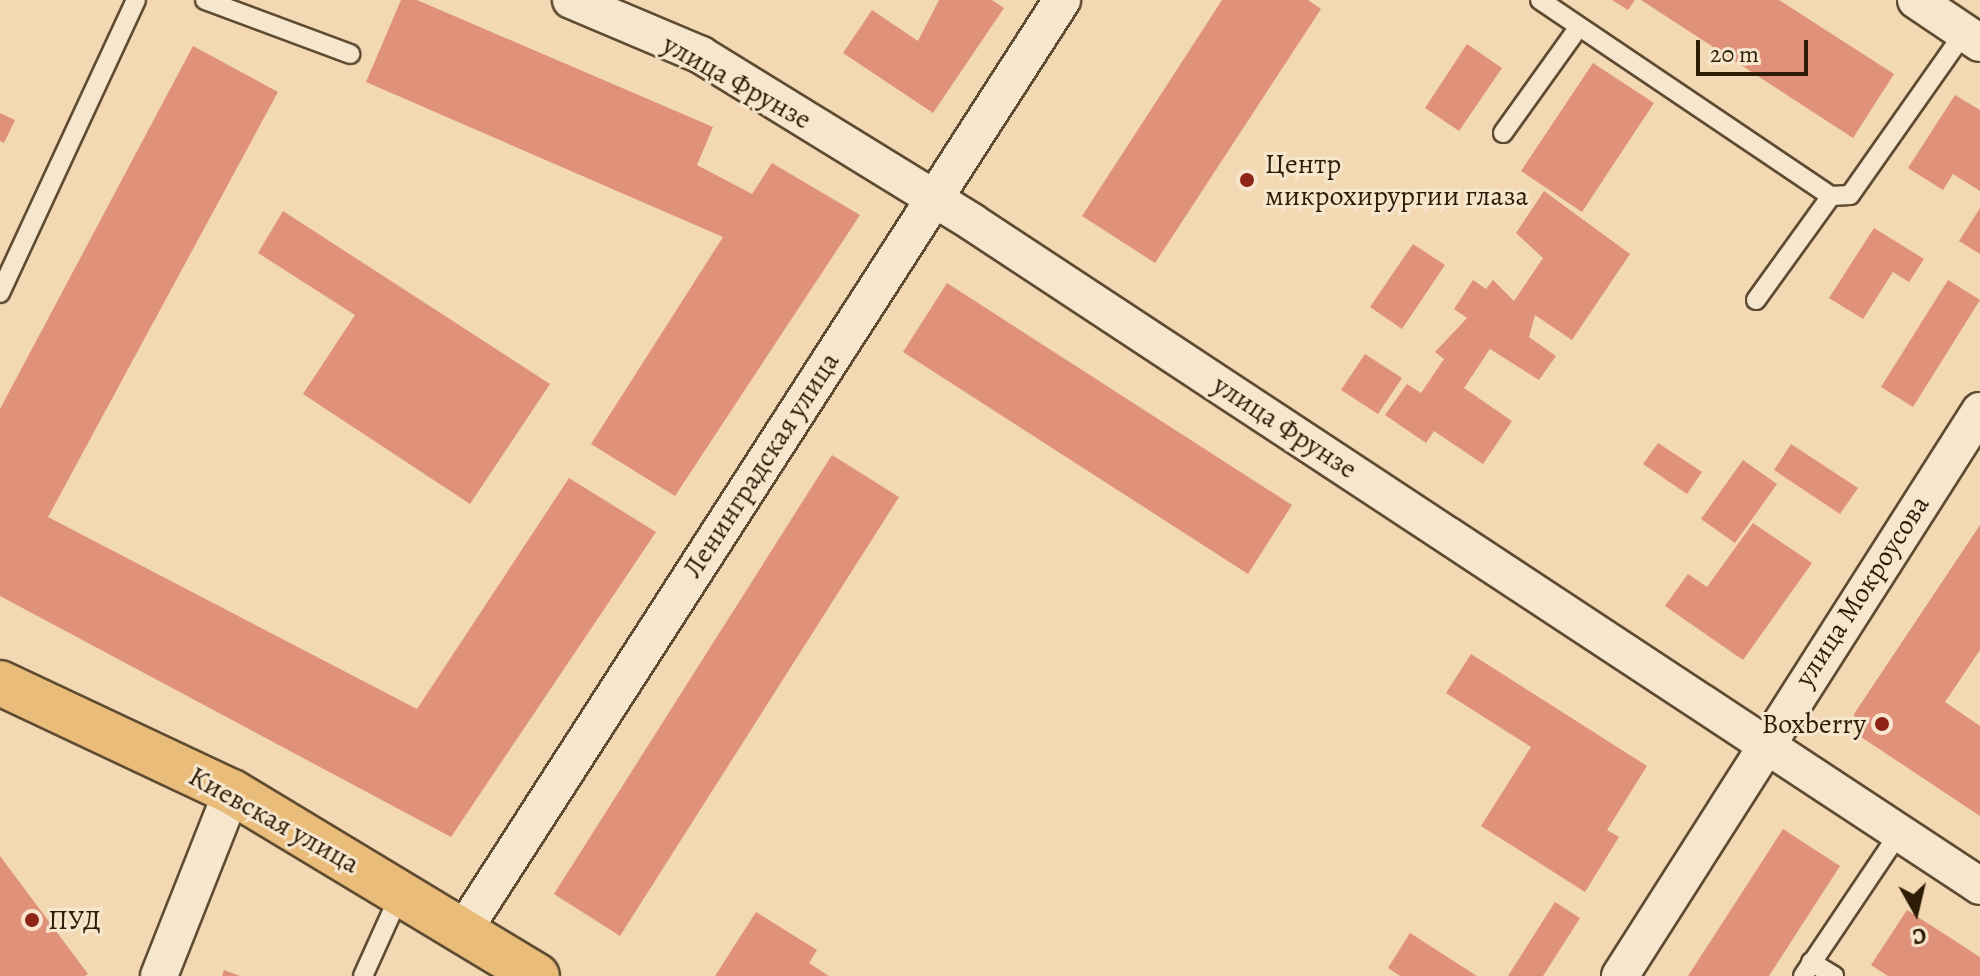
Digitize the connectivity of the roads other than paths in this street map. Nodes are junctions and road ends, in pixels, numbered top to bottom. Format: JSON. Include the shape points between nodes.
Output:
{"nodes":[{"id":1,"x":136,"y":0,"type":"edge"},
{"id":2,"x":205,"y":0,"type":"edge"},
{"id":3,"x":571,"y":0,"type":"edge"},
{"id":4,"x":1062,"y":0,"type":"edge"},
{"id":5,"x":1540,"y":0,"type":"edge"},
{"id":6,"x":1951,"y":19,"type":"edge"},
{"id":7,"x":1579,"y":27,"type":"junction"},
{"id":8,"x":350,"y":54,"type":"dead end"},
{"id":9,"x":1503,"y":133,"type":"dead end"},
{"id":10,"x":1831,"y":196,"type":"junction"},
{"id":11,"x":933,"y":198,"type":"junction"},
{"id":12,"x":0,"y":293,"type":"edge"},
{"id":13,"x":1756,"y":300,"type":"dead end"},
{"id":14,"x":1977,"y":422,"type":"edge"},
{"id":15,"x":0,"y":683,"type":"edge"},
{"id":16,"x":1764,"y":745,"type":"junction"},
{"id":17,"x":232,"y":792,"type":"junction"},
{"id":18,"x":1899,"y":833,"type":"junction"},
{"id":19,"x":1980,"y":886,"type":"edge"},
{"id":20,"x":401,"y":892,"type":"junction"},
{"id":21,"x":463,"y":931,"type":"junction"},
{"id":22,"x":1807,"y":969,"type":"edge"},
{"id":23,"x":159,"y":976,"type":"edge"},
{"id":24,"x":363,"y":976,"type":"edge"},
{"id":25,"x":537,"y":976,"type":"edge"},
{"id":26,"x":1620,"y":976,"type":"edge"},
{"id":27,"x":1834,"y":976,"type":"edge"}],
"edges":[{"from":1,"to":12,"type":"lane"},
{"from":2,"to":8,"type":"lane"},
{"from":3,"to":11,"type":"street","name":"улица Фрунзе","via":[[701,55]]},
{"from":4,"to":11,"type":"street","name":"Ленинградская улица"},
{"from":5,"to":7,"type":"lane"},
{"from":6,"to":10,"type":"lane","via":[[1850,195]]},
{"from":7,"to":9,"type":"lane"},
{"from":7,"to":10,"type":"lane"},
{"from":10,"to":13,"type":"lane"},
{"from":11,"to":16,"type":"street","name":"улица Фрунзе"},
{"from":11,"to":21,"type":"street","name":"Ленинградская улица"},
{"from":14,"to":16,"type":"street","name":"улица Мокроусова"},
{"from":15,"to":17,"type":"main road","name":"Киевская улица"},
{"from":16,"to":18,"type":"street","name":"улица Фрунзе"},
{"from":16,"to":26,"type":"street","name":"улица Мокроусова"},
{"from":17,"to":20,"type":"main road","name":"Киевская улица"},
{"from":17,"to":23,"type":"street"},
{"from":18,"to":19,"type":"street","name":"улица Фрунзе"},
{"from":18,"to":22,"type":"lane"},
{"from":20,"to":21,"type":"main road","name":"Киевская улица"},
{"from":20,"to":24,"type":"lane"},
{"from":21,"to":25,"type":"main road","name":"Киевская улица"},
{"from":22,"to":27,"type":"lane"}]}
